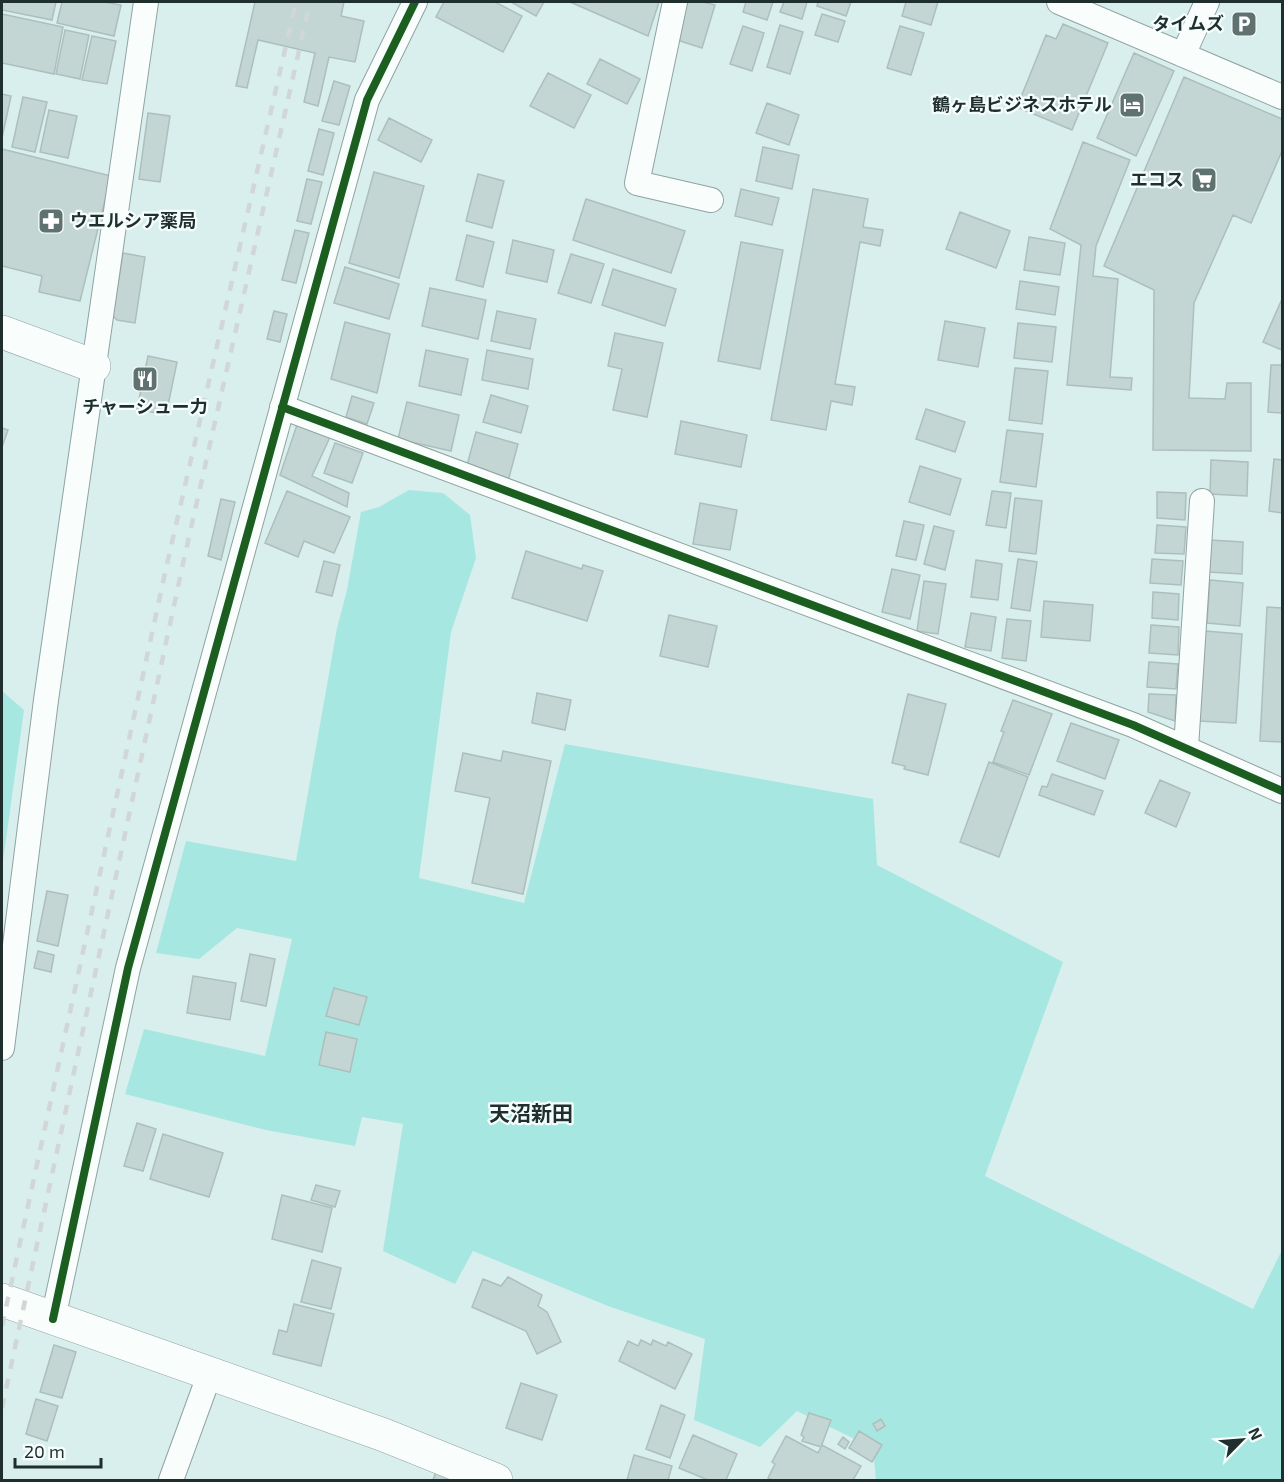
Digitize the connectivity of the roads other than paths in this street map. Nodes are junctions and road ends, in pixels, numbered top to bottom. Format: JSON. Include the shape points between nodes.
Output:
{"nodes":[{"id":1,"x":146,"y":2,"type":"edge"},
{"id":2,"x":415,"y":2,"type":"edge"},
{"id":3,"x":675,"y":2,"type":"edge"},
{"id":4,"x":1059,"y":2,"type":"edge"},
{"id":5,"x":1207,"y":2,"type":"edge"},
{"id":6,"x":1183,"y":55,"type":"junction"},
{"id":7,"x":1282,"y":97,"type":"edge"},
{"id":8,"x":711,"y":200,"type":"dead end"},
{"id":9,"x":2,"y":333,"type":"edge"},
{"id":10,"x":94,"y":366,"type":"junction"},
{"id":11,"x":282,"y":407,"type":"junction"},
{"id":12,"x":1203,"y":501,"type":"dead end"},
{"id":13,"x":1186,"y":748,"type":"junction"},
{"id":14,"x":1282,"y":791,"type":"edge"},
{"id":15,"x":2,"y":1048,"type":"edge"},
{"id":16,"x":2,"y":1300,"type":"edge"},
{"id":17,"x":53,"y":1319,"type":"junction"},
{"id":18,"x":210,"y":1373,"type":"junction"},
{"id":19,"x":171,"y":1480,"type":"edge"},
{"id":20,"x":496,"y":1480,"type":"edge"}],
"edges":[{"from":1,"to":10,"type":"street"},
{"from":2,"to":11,"type":"street","via":[[367,100]]},
{"from":3,"to":8,"type":"street","via":[[637,183]]},
{"from":4,"to":6,"type":"street"},
{"from":5,"to":6,"type":"street"},
{"from":6,"to":7,"type":"street"},
{"from":9,"to":10,"type":"street"},
{"from":10,"to":15,"type":"street"},
{"from":11,"to":13,"type":"street"},
{"from":11,"to":17,"type":"street","via":[[128,968]]},
{"from":12,"to":13,"type":"street"},
{"from":13,"to":14,"type":"street"},
{"from":16,"to":17,"type":"street"},
{"from":17,"to":18,"type":"street"},
{"from":18,"to":19,"type":"street"},
{"from":18,"to":20,"type":"street"}]}
